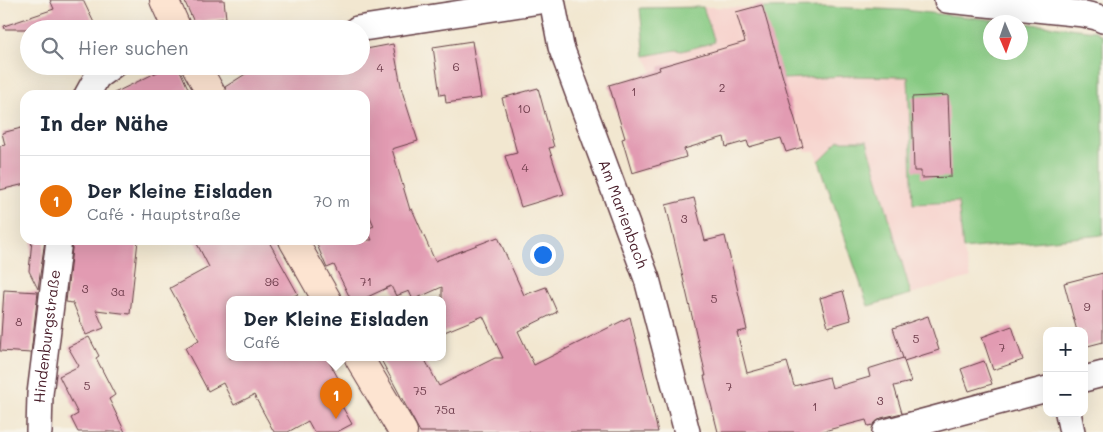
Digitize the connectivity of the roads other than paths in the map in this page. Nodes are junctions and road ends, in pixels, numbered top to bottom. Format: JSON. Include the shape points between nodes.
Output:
{"nodes":[{"id":1,"x":164,"y":0,"type":"edge"},
{"id":2,"x":546,"y":0,"type":"edge"},
{"id":3,"x":552,"y":0,"type":"edge"},
{"id":4,"x":947,"y":0,"type":"edge"},
{"id":5,"x":173,"y":20,"type":"edge"},
{"id":6,"x":1103,"y":20,"type":"edge"},
{"id":7,"x":370,"y":27,"type":"edge"},
{"id":8,"x":100,"y":75,"type":"edge"},
{"id":9,"x":201,"y":75,"type":"edge"},
{"id":10,"x":90,"y":90,"type":"edge"},
{"id":11,"x":209,"y":90,"type":"edge"},
{"id":12,"x":58,"y":245,"type":"edge"},
{"id":13,"x":296,"y":245,"type":"edge"},
{"id":14,"x":325,"y":296,"type":"edge"},
{"id":15,"x":362,"y":361,"type":"edge"},
{"id":16,"x":1103,"y":374,"type":"edge"},
{"id":17,"x":1088,"y":378,"type":"edge"},
{"id":18,"x":1043,"y":390,"type":"edge"},
{"id":19,"x":1069,"y":417,"type":"edge"},
{"id":20,"x":39,"y":432,"type":"edge"},
{"id":21,"x":402,"y":432,"type":"edge"},
{"id":22,"x":687,"y":432,"type":"edge"},
{"id":23,"x":885,"y":432,"type":"edge"},
{"id":24,"x":1072,"y":432,"type":"edge"}],
"edges":[{"from":1,"to":5,"type":"street"},
{"from":2,"to":7,"type":"street"},
{"from":3,"to":22,"type":"street","name":"Am Marienbach","via":[[561,47],[647,279]]},
{"from":4,"to":6,"type":"street","via":[[1084,14]]},
{"from":8,"to":10,"type":"street"},
{"from":9,"to":11,"type":"street"},
{"from":12,"to":20,"type":"street","name":"Hindenburgstraße","via":[[40,394]]},
{"from":13,"to":14,"type":"street"},
{"from":15,"to":21,"type":"street"},
{"from":16,"to":17,"type":"street"},
{"from":18,"to":23,"type":"street"},
{"from":19,"to":24,"type":"street"}]}
